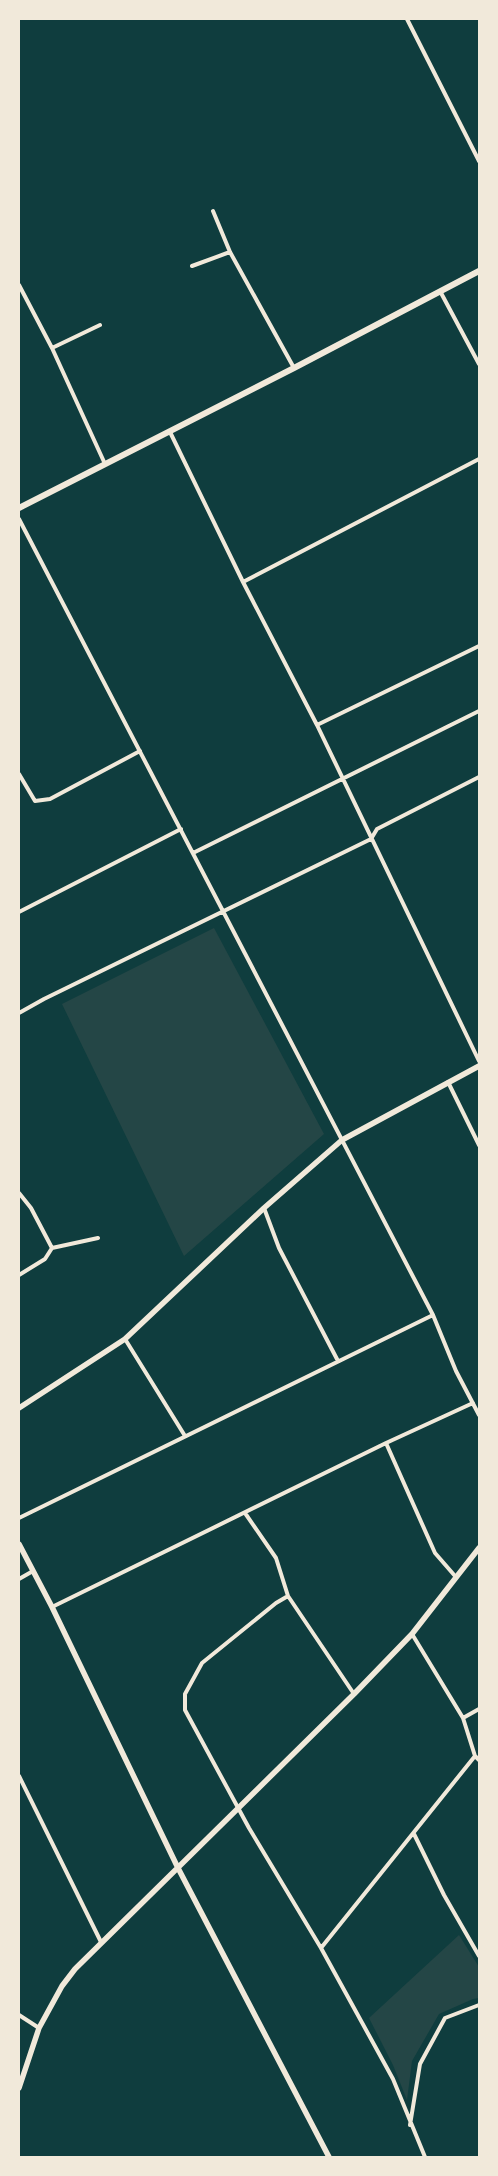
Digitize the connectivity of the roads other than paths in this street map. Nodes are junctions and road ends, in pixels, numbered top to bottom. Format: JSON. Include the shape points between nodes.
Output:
{"nodes":[{"id":1,"x":407,"y":19,"type":"edge"},
{"id":2,"x":479,"y":161,"type":"edge"},
{"id":3,"x":213,"y":211,"type":"dead end"},
{"id":4,"x":230,"y":252,"type":"junction"},
{"id":5,"x":192,"y":266,"type":"dead end"},
{"id":6,"x":479,"y":271,"type":"edge"},
{"id":7,"x":19,"y":285,"type":"edge"},
{"id":8,"x":440,"y":291,"type":"junction"},
{"id":9,"x":100,"y":325,"type":"dead end"},
{"id":10,"x":52,"y":348,"type":"junction"},
{"id":11,"x":478,"y":357,"type":"edge"},
{"id":12,"x":479,"y":364,"type":"edge"},
{"id":13,"x":294,"y":368,"type":"junction"},
{"id":14,"x":170,"y":432,"type":"junction"},
{"id":15,"x":479,"y":459,"type":"edge"},
{"id":16,"x":105,"y":464,"type":"junction"},
{"id":17,"x":19,"y":508,"type":"edge"},
{"id":18,"x":19,"y":519,"type":"edge"},
{"id":19,"x":243,"y":582,"type":"junction"},
{"id":20,"x":479,"y":646,"type":"edge"},
{"id":21,"x":479,"y":711,"type":"edge"},
{"id":22,"x":317,"y":726,"type":"junction"},
{"id":23,"x":140,"y":751,"type":"junction"},
{"id":24,"x":19,"y":774,"type":"edge"},
{"id":25,"x":479,"y":777,"type":"edge"},
{"id":26,"x":343,"y":780,"type":"junction"},
{"id":27,"x":180,"y":829,"type":"junction"},
{"id":28,"x":371,"y":839,"type":"junction"},
{"id":29,"x":193,"y":853,"type":"junction"},
{"id":30,"x":19,"y":912,"type":"edge"},
{"id":31,"x":224,"y":912,"type":"junction"},
{"id":32,"x":19,"y":1013,"type":"edge"},
{"id":33,"x":479,"y":1061,"type":"edge"},
{"id":34,"x":479,"y":1066,"type":"edge"},
{"id":35,"x":448,"y":1082,"type":"junction"},
{"id":36,"x":342,"y":1140,"type":"junction"},
{"id":37,"x":479,"y":1145,"type":"edge"},
{"id":38,"x":19,"y":1193,"type":"edge"},
{"id":39,"x":264,"y":1208,"type":"junction"},
{"id":40,"x":98,"y":1238,"type":"dead end"},
{"id":41,"x":52,"y":1248,"type":"junction"},
{"id":42,"x":19,"y":1275,"type":"edge"},
{"id":43,"x":433,"y":1315,"type":"junction"},
{"id":44,"x":125,"y":1339,"type":"junction"},
{"id":45,"x":338,"y":1362,"type":"junction"},
{"id":46,"x":473,"y":1403,"type":"junction"},
{"id":47,"x":19,"y":1408,"type":"edge"},
{"id":48,"x":479,"y":1414,"type":"edge"},
{"id":49,"x":185,"y":1436,"type":"junction"},
{"id":50,"x":386,"y":1443,"type":"junction"},
{"id":51,"x":245,"y":1513,"type":"junction"},
{"id":52,"x":19,"y":1518,"type":"edge"},
{"id":53,"x":19,"y":1544,"type":"edge"},
{"id":54,"x":479,"y":1548,"type":"edge"},
{"id":55,"x":33,"y":1571,"type":"junction"},
{"id":56,"x":455,"y":1576,"type":"junction"},
{"id":57,"x":19,"y":1579,"type":"edge"},
{"id":58,"x":288,"y":1596,"type":"junction"},
{"id":59,"x":52,"y":1607,"type":"junction"},
{"id":60,"x":412,"y":1634,"type":"junction"},
{"id":61,"x":354,"y":1694,"type":"junction"},
{"id":62,"x":479,"y":1709,"type":"edge"},
{"id":63,"x":463,"y":1718,"type":"junction"},
{"id":64,"x":475,"y":1756,"type":"junction"},
{"id":65,"x":479,"y":1760,"type":"edge"},
{"id":66,"x":19,"y":1776,"type":"edge"},
{"id":67,"x":238,"y":1807,"type":"junction"},
{"id":68,"x":414,"y":1834,"type":"junction"},
{"id":69,"x":178,"y":1868,"type":"junction"},
{"id":70,"x":101,"y":1942,"type":"junction"},
{"id":71,"x":321,"y":1948,"type":"junction"},
{"id":72,"x":479,"y":1956,"type":"edge"},
{"id":73,"x":479,"y":2005,"type":"edge"},
{"id":74,"x":19,"y":2016,"type":"edge"},
{"id":75,"x":39,"y":2028,"type":"junction"},
{"id":76,"x":19,"y":2088,"type":"edge"},
{"id":77,"x":410,"y":2125,"type":"junction"},
{"id":78,"x":329,"y":2157,"type":"edge"},
{"id":79,"x":425,"y":2157,"type":"edge"}],
"edges":[{"from":1,"to":2,"type":"street"},
{"from":3,"to":4,"type":"street"},
{"from":4,"to":5,"type":"street"},
{"from":4,"to":13,"type":"street"},
{"from":6,"to":8,"type":"main road"},
{"from":7,"to":10,"type":"street"},
{"from":8,"to":11,"type":"street"},
{"from":8,"to":13,"type":"main road"},
{"from":9,"to":10,"type":"street"},
{"from":10,"to":16,"type":"street"},
{"from":11,"to":12,"type":"street"},
{"from":13,"to":14,"type":"main road"},
{"from":14,"to":16,"type":"main road"},
{"from":14,"to":19,"type":"street"},
{"from":15,"to":19,"type":"street"},
{"from":16,"to":17,"type":"main road"},
{"from":18,"to":23,"type":"street"},
{"from":19,"to":22,"type":"street"},
{"from":20,"to":22,"type":"street"},
{"from":21,"to":26,"type":"street"},
{"from":22,"to":26,"type":"street"},
{"from":23,"to":24,"type":"street","via":[[50,799],[35,801]]},
{"from":23,"to":27,"type":"street"},
{"from":25,"to":28,"type":"street","via":[[377,829]]},
{"from":26,"to":28,"type":"street"},
{"from":26,"to":29,"type":"street"},
{"from":27,"to":29,"type":"street"},
{"from":27,"to":30,"type":"street"},
{"from":28,"to":31,"type":"street"},
{"from":28,"to":33,"type":"street"},
{"from":29,"to":31,"type":"street"},
{"from":31,"to":32,"type":"street"},
{"from":31,"to":36,"type":"street"},
{"from":34,"to":35,"type":"street"},
{"from":35,"to":36,"type":"street"},
{"from":35,"to":37,"type":"street"},
{"from":36,"to":39,"type":"street"},
{"from":36,"to":43,"type":"street"},
{"from":38,"to":41,"type":"street","via":[[31,1208]]},
{"from":39,"to":44,"type":"street"},
{"from":39,"to":45,"type":"street","via":[[279,1248]]},
{"from":40,"to":41,"type":"street"},
{"from":41,"to":42,"type":"street","via":[[45,1260]]},
{"from":43,"to":45,"type":"street"},
{"from":43,"to":46,"type":"street","via":[[456,1371]]},
{"from":44,"to":47,"type":"street"},
{"from":44,"to":49,"type":"street"},
{"from":45,"to":49,"type":"street"},
{"from":46,"to":48,"type":"street"},
{"from":46,"to":50,"type":"street"},
{"from":49,"to":52,"type":"street"},
{"from":50,"to":51,"type":"street"},
{"from":50,"to":56,"type":"street","via":[[436,1553]]},
{"from":51,"to":58,"type":"street","via":[[276,1558]]},
{"from":51,"to":59,"type":"street"},
{"from":53,"to":55,"type":"street"},
{"from":54,"to":56,"type":"street"},
{"from":55,"to":57,"type":"street"},
{"from":55,"to":59,"type":"street"},
{"from":56,"to":60,"type":"street"},
{"from":58,"to":61,"type":"street"},
{"from":58,"to":67,"type":"street","via":[[202,1663],[185,1694],[185,1710]]},
{"from":59,"to":69,"type":"street"},
{"from":60,"to":61,"type":"street"},
{"from":60,"to":63,"type":"street"},
{"from":61,"to":67,"type":"street"},
{"from":62,"to":63,"type":"street"},
{"from":63,"to":64,"type":"street"},
{"from":64,"to":65,"type":"street"},
{"from":64,"to":68,"type":"street"},
{"from":66,"to":70,"type":"street"},
{"from":67,"to":69,"type":"street"},
{"from":67,"to":71,"type":"street"},
{"from":68,"to":71,"type":"street"},
{"from":68,"to":72,"type":"street","via":[[444,1895]]},
{"from":69,"to":70,"type":"street"},
{"from":69,"to":78,"type":"street"},
{"from":70,"to":75,"type":"street","via":[[66,1980]]},
{"from":71,"to":77,"type":"street","via":[[393,2079]]},
{"from":73,"to":77,"type":"street","via":[[445,2018],[420,2064]]},
{"from":74,"to":75,"type":"street"},
{"from":75,"to":76,"type":"street"},
{"from":77,"to":79,"type":"street"}]}
